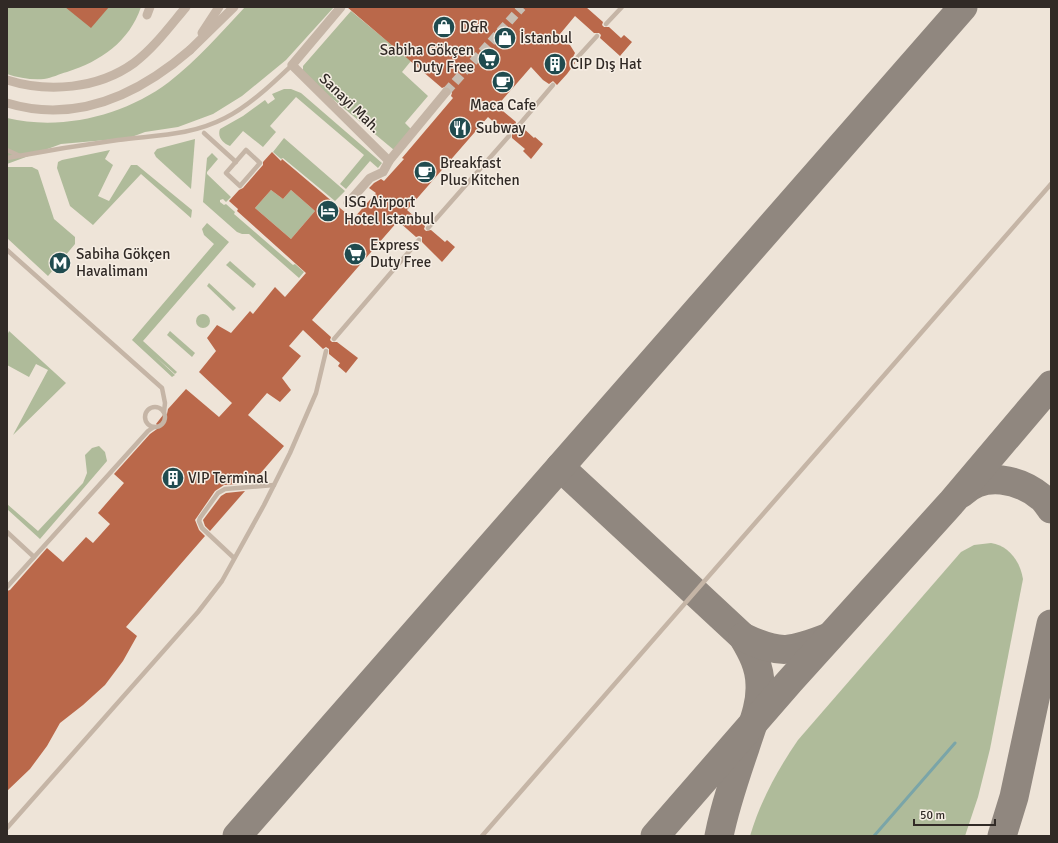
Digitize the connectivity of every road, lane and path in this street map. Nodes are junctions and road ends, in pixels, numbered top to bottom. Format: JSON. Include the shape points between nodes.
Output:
{"nodes":[{"id":1,"x":219,"y":7,"type":"edge"},
{"id":2,"x":234,"y":7,"type":"edge"},
{"id":3,"x":342,"y":7,"type":"edge"},
{"id":4,"x":622,"y":7,"type":"edge"},
{"id":5,"x":184,"y":9,"type":"edge"},
{"id":6,"x":606,"y":24,"type":"dead end"},
{"id":7,"x":597,"y":36,"type":"dead end"},
{"id":8,"x":190,"y":50,"type":"junction"},
{"id":9,"x":576,"y":59,"type":"dead end"},
{"id":10,"x":292,"y":65,"type":"junction"},
{"id":11,"x":7,"y":80,"type":"edge"},
{"id":12,"x":553,"y":85,"type":"dead end"},
{"id":13,"x":446,"y":92,"type":"tunnel mouth"},
{"id":14,"x":7,"y":103,"type":"edge"},
{"id":15,"x":519,"y":125,"type":"dead end"},
{"id":16,"x":204,"y":133,"type":"dead end"},
{"id":17,"x":509,"y":136,"type":"dead end"},
{"id":18,"x":7,"y":150,"type":"edge"},
{"id":19,"x":20,"y":156,"type":"junction"},
{"id":20,"x":7,"y":158,"type":"edge"},
{"id":21,"x":389,"y":161,"type":"junction"},
{"id":22,"x":236,"y":162,"type":"junction"},
{"id":23,"x":1051,"y":184,"type":"edge"},
{"id":24,"x":348,"y":203,"type":"dead end"},
{"id":25,"x":428,"y":228,"type":"dead end"},
{"id":26,"x":419,"y":240,"type":"dead end"},
{"id":27,"x":7,"y":250,"type":"edge"},
{"id":28,"x":334,"y":339,"type":"dead end"},
{"id":29,"x":326,"y":351,"type":"dead end"},
{"id":30,"x":164,"y":412,"type":"junction"},
{"id":31,"x":154,"y":427,"type":"junction"},
{"id":32,"x":274,"y":484,"type":"junction"},
{"id":33,"x":7,"y":532,"type":"edge"},
{"id":34,"x":34,"y":557,"type":"junction"},
{"id":35,"x":234,"y":558,"type":"junction"},
{"id":36,"x":7,"y":587,"type":"edge"},
{"id":37,"x":7,"y":828,"type":"edge"},
{"id":38,"x":482,"y":836,"type":"edge"}],
"edges":[{"from":1,"to":8,"type":"street"},
{"from":2,"to":8,"type":"street"},
{"from":3,"to":10,"type":"street"},
{"from":4,"to":6,"type":"lane"},
{"from":5,"to":11,"type":"street","via":[[150,48],[134,62],[93,82],[55,87]]},
{"from":7,"to":9,"type":"lane"},
{"from":8,"to":14,"type":"street","bridge":true,"via":[[145,83],[98,104],[44,110]]},
{"from":10,"to":19,"type":"lane","via":[[266,90],[226,118],[205,127],[175,135],[120,140]]},
{"from":10,"to":21,"type":"street","name":"Sanayi Mah."},
{"from":12,"to":15,"type":"lane"},
{"from":13,"to":21,"type":"street"},
{"from":16,"to":22,"type":"lane"},
{"from":17,"to":25,"type":"lane"},
{"from":18,"to":19,"type":"lane"},
{"from":19,"to":20,"type":"lane"},
{"from":21,"to":24,"type":"street","via":[[383,172],[370,178]]},
{"from":22,"to":22,"type":"lane","via":[[226,173],[240,186],[260,163],[246,150]]},
{"from":23,"to":38,"type":"lane"},
{"from":26,"to":28,"type":"lane"},
{"from":27,"to":30,"type":"lane","via":[[162,388],[166,403]]},
{"from":29,"to":32,"type":"lane","via":[[316,393]]},
{"from":30,"to":31,"type":"lane","via":[[165,421],[159,427]]},
{"from":30,"to":31,"type":"lane","via":[[154,406],[147,411],[147,423]]},
{"from":31,"to":34,"type":"lane"},
{"from":32,"to":35,"type":"lane"},
{"from":32,"to":35,"type":"lane","via":[[225,489],[218,493],[200,518],[202,528]]},
{"from":33,"to":34,"type":"lane"},
{"from":34,"to":36,"type":"lane"},
{"from":35,"to":37,"type":"lane","via":[[222,581],[198,612]]}]}
